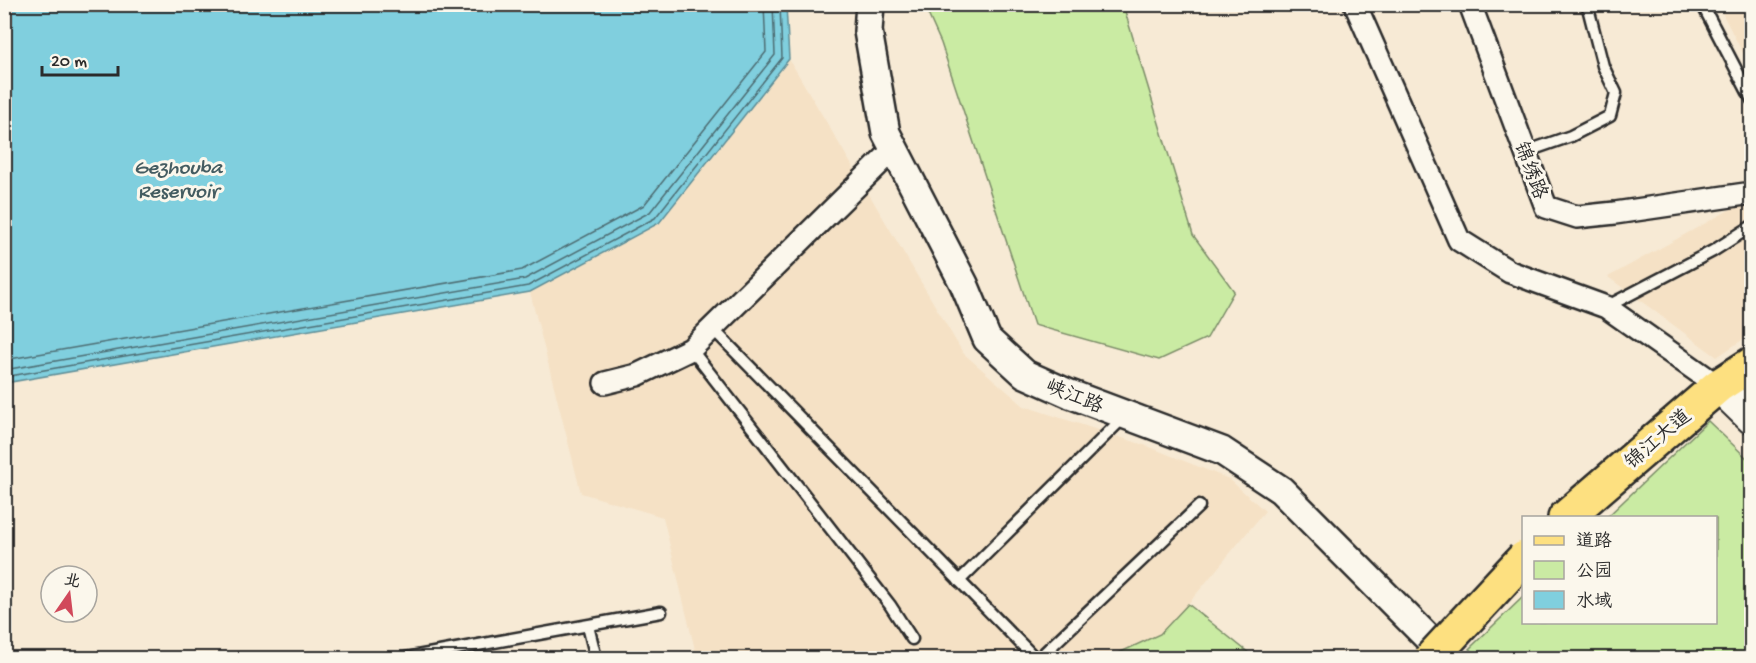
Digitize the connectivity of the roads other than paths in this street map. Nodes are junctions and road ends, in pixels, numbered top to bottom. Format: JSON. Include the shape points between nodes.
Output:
{"nodes":[{"id":1,"x":870,"y":4,"type":"edge"},
{"id":2,"x":1355,"y":4,"type":"edge"},
{"id":3,"x":1470,"y":4,"type":"edge"},
{"id":4,"x":1587,"y":4,"type":"edge"},
{"id":5,"x":1702,"y":4,"type":"edge"},
{"id":6,"x":1752,"y":99,"type":"edge"},
{"id":7,"x":894,"y":149,"type":"junction"},
{"id":8,"x":1525,"y":152,"type":"junction"},
{"id":9,"x":1752,"y":193,"type":"edge"},
{"id":10,"x":1752,"y":226,"type":"edge"},
{"id":11,"x":1606,"y":307,"type":"junction"},
{"id":12,"x":712,"y":328,"type":"junction"},
{"id":13,"x":691,"y":349,"type":"junction"},
{"id":14,"x":1752,"y":364,"type":"edge"},
{"id":15,"x":605,"y":383,"type":"dead end"},
{"id":16,"x":1718,"y":386,"type":"junction"},
{"id":17,"x":1126,"y":415,"type":"junction"},
{"id":18,"x":1752,"y":419,"type":"edge"},
{"id":19,"x":1199,"y":506,"type":"dead end"},
{"id":20,"x":1567,"y":516,"type":"edge"},
{"id":21,"x":1522,"y":560,"type":"edge"},
{"id":22,"x":959,"y":581,"type":"junction"},
{"id":23,"x":661,"y":612,"type":"dead end"},
{"id":24,"x":588,"y":626,"type":"junction"},
{"id":25,"x":912,"y":639,"type":"dead end"},
{"id":26,"x":406,"y":658,"type":"edge"},
{"id":27,"x":596,"y":658,"type":"edge"},
{"id":28,"x":1037,"y":658,"type":"edge"},
{"id":29,"x":1431,"y":658,"type":"edge"},
{"id":30,"x":1448,"y":658,"type":"edge"}],
"edges":[{"from":1,"to":7,"type":"street","name":"峡江路","via":[[868,31],[886,133]]},
{"from":2,"to":11,"type":"street","via":[[1459,240],[1510,272]]},
{"from":3,"to":8,"type":"street","name":"锦绣路"},
{"from":4,"to":8,"type":"lane","via":[[1603,66],[1616,93],[1610,116]]},
{"from":5,"to":6,"type":"lane"},
{"from":7,"to":12,"type":"street"},
{"from":7,"to":17,"type":"street","name":"峡江路","via":[[964,284],[987,339],[1025,374]]},
{"from":8,"to":9,"type":"street","name":"锦绣路","via":[[1546,207],[1577,217]]},
{"from":10,"to":11,"type":"lane"},
{"from":11,"to":16,"type":"street"},
{"from":12,"to":13,"type":"street"},
{"from":12,"to":22,"type":"lane"},
{"from":13,"to":15,"type":"street","via":[[637,375]]},
{"from":13,"to":25,"type":"lane","via":[[890,605]]},
{"from":14,"to":16,"type":"main road","name":"锦江大道"},
{"from":16,"to":18,"type":"main road"},
{"from":16,"to":20,"type":"main road","name":"锦江大道"},
{"from":17,"to":22,"type":"lane"},
{"from":17,"to":30,"type":"street","name":"峡江路","via":[[1222,451],[1281,490]]},
{"from":19,"to":28,"type":"lane"},
{"from":21,"to":29,"type":"main road","bridge":true},
{"from":22,"to":28,"type":"lane"},
{"from":23,"to":24,"type":"lane"},
{"from":24,"to":26,"type":"lane"},
{"from":24,"to":27,"type":"lane"}]}
